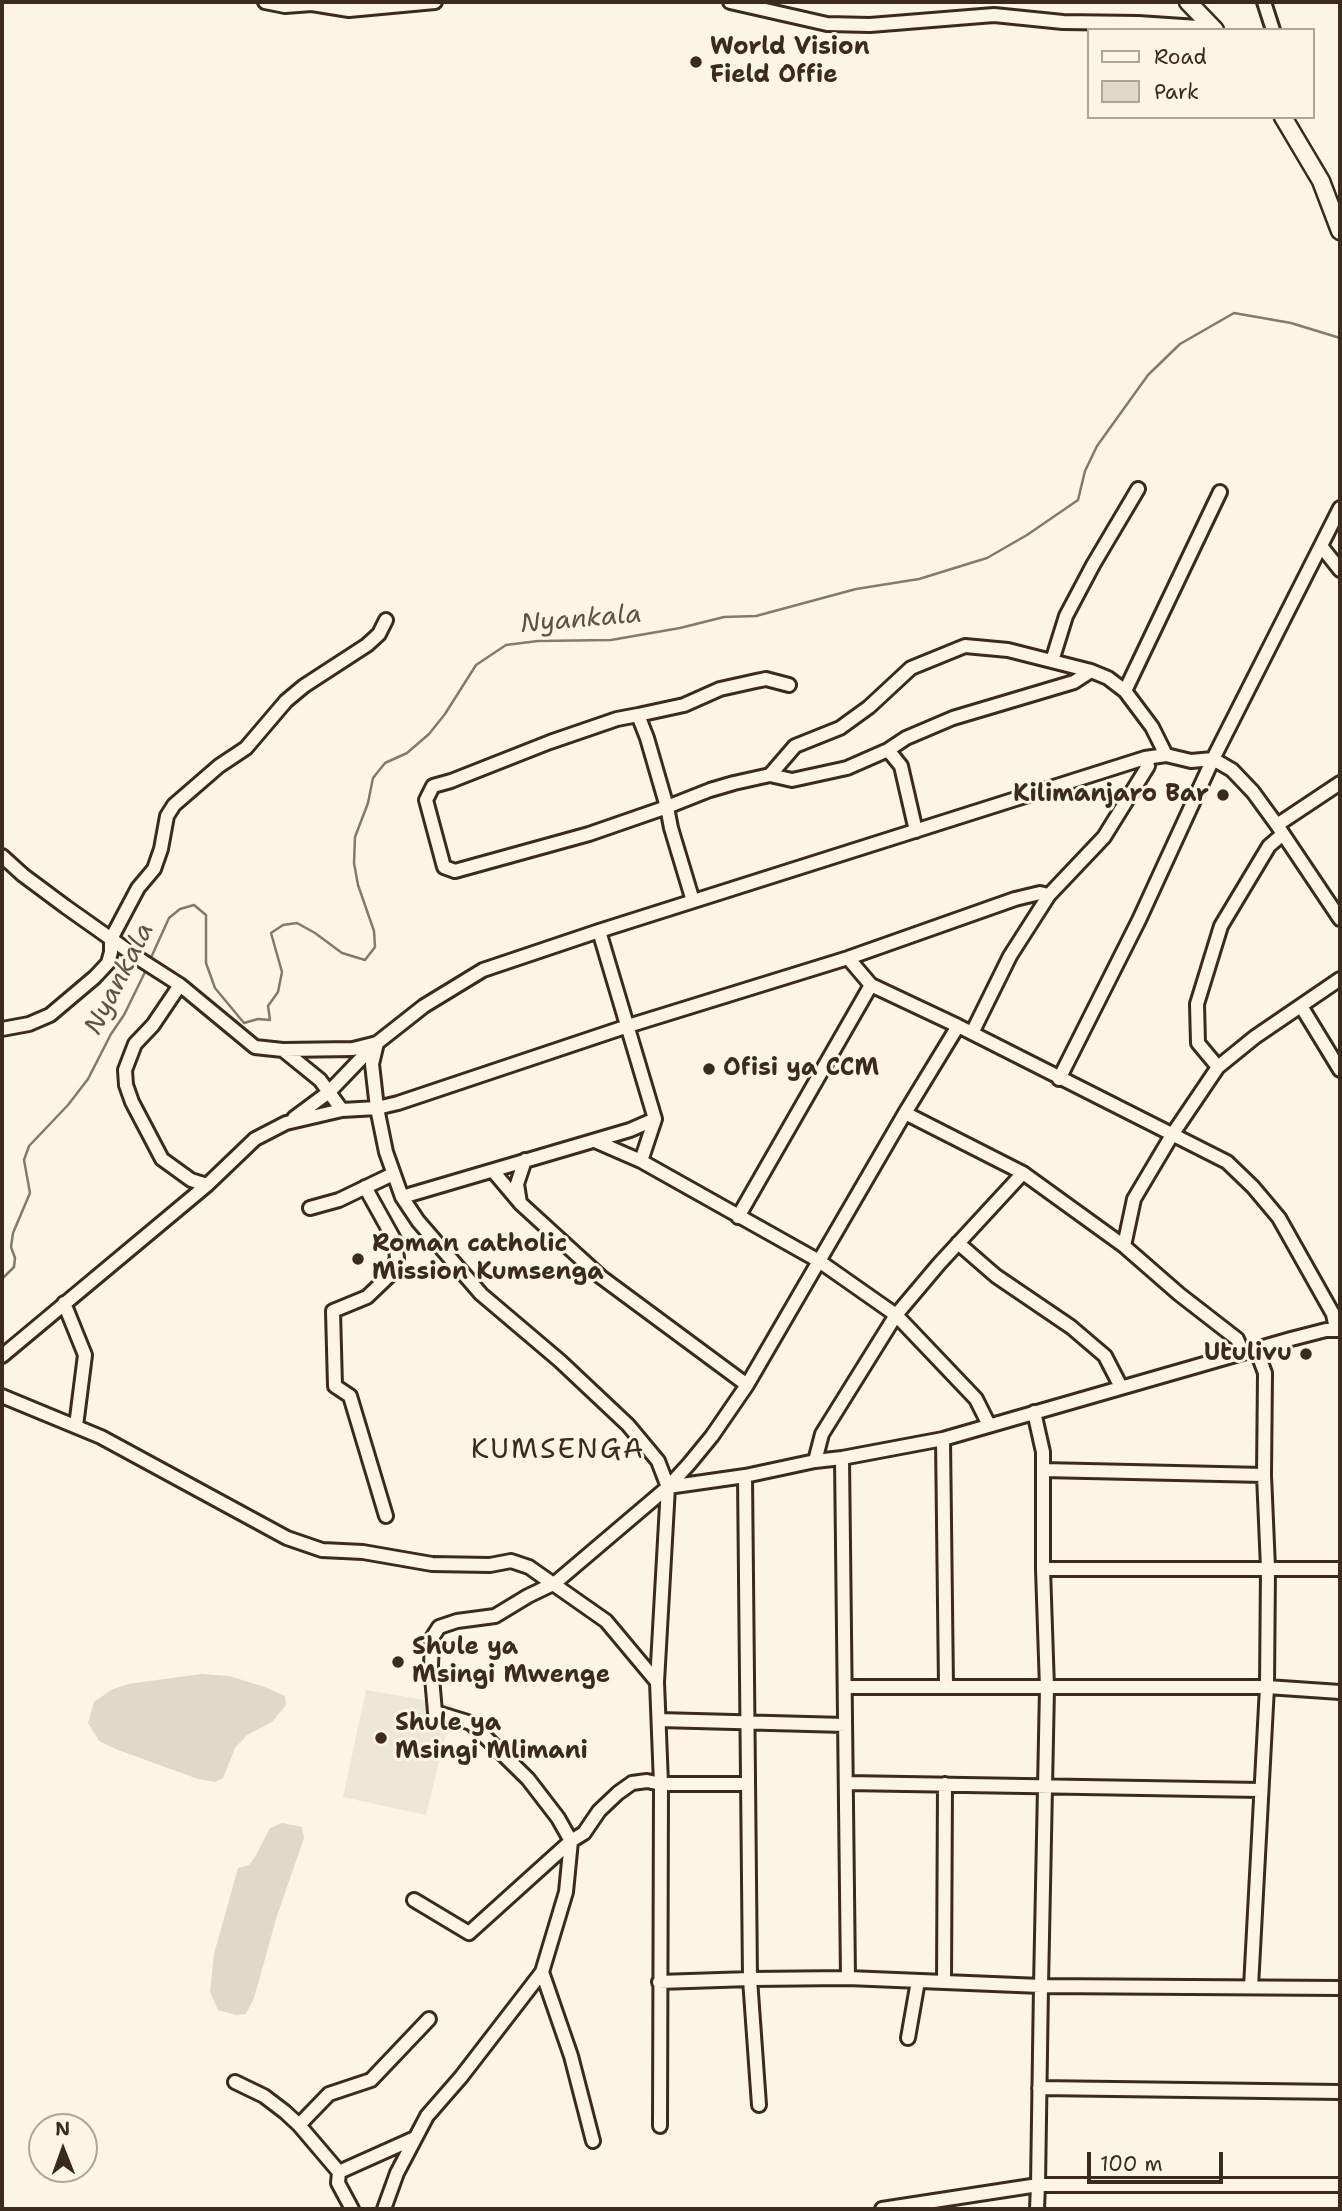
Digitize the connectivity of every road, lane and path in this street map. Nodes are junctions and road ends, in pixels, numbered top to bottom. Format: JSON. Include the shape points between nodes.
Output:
{"nodes":[{"id":1,"x":265,"y":2,"type":"edge"},
{"id":2,"x":435,"y":2,"type":"edge"},
{"id":3,"x":730,"y":2,"type":"edge"},
{"id":4,"x":1188,"y":2,"type":"edge"},
{"id":5,"x":1264,"y":2,"type":"edge"},
{"id":6,"x":1201,"y":28,"type":"edge"},
{"id":7,"x":1213,"y":28,"type":"edge"},
{"id":8,"x":1272,"y":28,"type":"edge"},
{"id":9,"x":1284,"y":119,"type":"edge"},
{"id":10,"x":1340,"y":232,"type":"edge"},
{"id":11,"x":1138,"y":489,"type":"dead end"},
{"id":12,"x":1220,"y":492,"type":"dead end"},
{"id":13,"x":1340,"y":508,"type":"edge"},
{"id":14,"x":1321,"y":546,"type":"junction"},
{"id":15,"x":1340,"y":570,"type":"edge"},
{"id":16,"x":386,"y":620,"type":"dead end"},
{"id":17,"x":1052,"y":661,"type":"junction"},
{"id":18,"x":1091,"y":671,"type":"junction"},
{"id":19,"x":789,"y":685,"type":"dead end"},
{"id":20,"x":1125,"y":691,"type":"junction"},
{"id":21,"x":638,"y":715,"type":"junction"},
{"id":22,"x":888,"y":750,"type":"junction"},
{"id":23,"x":1166,"y":755,"type":"junction"},
{"id":24,"x":1145,"y":758,"type":"junction"},
{"id":25,"x":1213,"y":758,"type":"junction"},
{"id":26,"x":770,"y":775,"type":"junction"},
{"id":27,"x":1340,"y":783,"type":"edge"},
{"id":28,"x":667,"y":807,"type":"junction"},
{"id":29,"x":1280,"y":830,"type":"junction"},
{"id":30,"x":916,"y":831,"type":"junction"},
{"id":31,"x":3,"y":859,"type":"edge"},
{"id":32,"x":1049,"y":895,"type":"junction"},
{"id":33,"x":693,"y":901,"type":"junction"},
{"id":34,"x":1340,"y":919,"type":"edge"},
{"id":35,"x":599,"y":931,"type":"junction"},
{"id":36,"x":111,"y":939,"type":"junction"},
{"id":37,"x":848,"y":958,"type":"junction"},
{"id":38,"x":1340,"y":979,"type":"edge"},
{"id":39,"x":180,"y":985,"type":"junction"},
{"id":40,"x":871,"y":985,"type":"junction"},
{"id":41,"x":1301,"y":1006,"type":"junction"},
{"id":42,"x":628,"y":1026,"type":"junction"},
{"id":43,"x":958,"y":1026,"type":"junction"},
{"id":44,"x":2,"y":1029,"type":"edge"},
{"id":45,"x":972,"y":1033,"type":"junction"},
{"id":46,"x":377,"y":1043,"type":"junction"},
{"id":47,"x":283,"y":1050,"type":"junction"},
{"id":48,"x":1218,"y":1067,"type":"junction"},
{"id":49,"x":1340,"y":1070,"type":"edge"},
{"id":50,"x":1059,"y":1079,"type":"junction"},
{"id":51,"x":329,"y":1093,"type":"junction"},
{"id":52,"x":377,"y":1108,"type":"junction"},
{"id":53,"x":342,"y":1110,"type":"junction"},
{"id":54,"x":905,"y":1113,"type":"junction"},
{"id":55,"x":655,"y":1119,"type":"junction"},
{"id":56,"x":286,"y":1123,"type":"junction"},
{"id":57,"x":1172,"y":1135,"type":"junction"},
{"id":58,"x":595,"y":1141,"type":"junction"},
{"id":59,"x":525,"y":1160,"type":"junction"},
{"id":60,"x":640,"y":1161,"type":"junction"},
{"id":61,"x":493,"y":1171,"type":"junction"},
{"id":62,"x":1023,"y":1173,"type":"junction"},
{"id":63,"x":393,"y":1174,"type":"junction"},
{"id":64,"x":207,"y":1185,"type":"junction"},
{"id":65,"x":365,"y":1187,"type":"junction"},
{"id":66,"x":402,"y":1197,"type":"junction"},
{"id":67,"x":520,"y":1203,"type":"junction"},
{"id":68,"x":310,"y":1208,"type":"dead end"},
{"id":69,"x":738,"y":1217,"type":"junction"},
{"id":70,"x":958,"y":1243,"type":"junction"},
{"id":71,"x":1124,"y":1246,"type":"junction"},
{"id":72,"x":819,"y":1261,"type":"junction"},
{"id":73,"x":64,"y":1303,"type":"junction"},
{"id":74,"x":896,"y":1315,"type":"junction"},
{"id":75,"x":1338,"y":1329,"type":"edge"},
{"id":76,"x":1256,"y":1349,"type":"junction"},
{"id":77,"x":1242,"y":1353,"type":"junction"},
{"id":78,"x":2,"y":1356,"type":"edge"},
{"id":79,"x":747,"y":1385,"type":"junction"},
{"id":80,"x":1121,"y":1387,"type":"junction"},
{"id":81,"x":2,"y":1396,"type":"edge"},
{"id":82,"x":1034,"y":1412,"type":"junction"},
{"id":83,"x":989,"y":1425,"type":"junction"},
{"id":84,"x":76,"y":1426,"type":"junction"},
{"id":85,"x":943,"y":1439,"type":"junction"},
{"id":86,"x":842,"y":1458,"type":"junction"},
{"id":87,"x":815,"y":1461,"type":"junction"},
{"id":88,"x":1043,"y":1469,"type":"junction"},
{"id":89,"x":1264,"y":1475,"type":"junction"},
{"id":90,"x":745,"y":1476,"type":"junction"},
{"id":91,"x":668,"y":1487,"type":"junction"},
{"id":92,"x":386,"y":1516,"type":"dead end"},
{"id":93,"x":1268,"y":1568,"type":"junction"},
{"id":94,"x":1043,"y":1569,"type":"junction"},
{"id":95,"x":1340,"y":1569,"type":"edge"},
{"id":96,"x":555,"y":1583,"type":"junction"},
{"id":97,"x":657,"y":1682,"type":"junction"},
{"id":98,"x":845,"y":1687,"type":"junction"},
{"id":99,"x":946,"y":1687,"type":"junction"},
{"id":100,"x":1266,"y":1687,"type":"junction"},
{"id":101,"x":1047,"y":1688,"type":"junction"},
{"id":102,"x":1340,"y":1692,"type":"edge"},
{"id":103,"x":659,"y":1720,"type":"junction"},
{"id":104,"x":746,"y":1723,"type":"junction"},
{"id":105,"x":845,"y":1725,"type":"junction"},
{"id":106,"x":747,"y":1783,"type":"junction"},
{"id":107,"x":846,"y":1783,"type":"junction"},
{"id":108,"x":661,"y":1784,"type":"junction"},
{"id":109,"x":945,"y":1784,"type":"junction"},
{"id":110,"x":1044,"y":1786,"type":"junction"},
{"id":111,"x":1261,"y":1790,"type":"junction"},
{"id":112,"x":571,"y":1841,"type":"junction"},
{"id":113,"x":415,"y":1900,"type":"dead end"},
{"id":114,"x":542,"y":1972,"type":"junction"},
{"id":115,"x":848,"y":1978,"type":"junction"},
{"id":116,"x":750,"y":1979,"type":"junction"},
{"id":117,"x":918,"y":1981,"type":"junction"},
{"id":118,"x":659,"y":1982,"type":"junction"},
{"id":119,"x":944,"y":1982,"type":"junction"},
{"id":120,"x":1041,"y":1986,"type":"junction"},
{"id":121,"x":1251,"y":1987,"type":"junction"},
{"id":122,"x":1340,"y":1988,"type":"edge"},
{"id":123,"x":429,"y":2019,"type":"dead end"},
{"id":124,"x":908,"y":2038,"type":"dead end"},
{"id":125,"x":235,"y":2082,"type":"dead end"},
{"id":126,"x":1040,"y":2088,"type":"junction"},
{"id":127,"x":1340,"y":2092,"type":"edge"},
{"id":128,"x":759,"y":2105,"type":"dead end"},
{"id":129,"x":299,"y":2125,"type":"junction"},
{"id":130,"x":660,"y":2126,"type":"dead end"},
{"id":131,"x":415,"y":2138,"type":"junction"},
{"id":132,"x":593,"y":2141,"type":"dead end"},
{"id":133,"x":340,"y":2172,"type":"junction"},
{"id":134,"x":1038,"y":2185,"type":"junction"},
{"id":135,"x":1340,"y":2185,"type":"edge"},
{"id":136,"x":352,"y":2209,"type":"edge"},
{"id":137,"x":384,"y":2209,"type":"edge"},
{"id":138,"x":882,"y":2209,"type":"edge"},
{"id":139,"x":1037,"y":2209,"type":"edge"}],
"edges":[{"from":1,"to":2,"type":"street","via":[[349,10]]},
{"from":3,"to":6,"type":"street","via":[[827,24],[995,15]]},
{"from":4,"to":7,"type":"main road"},
{"from":5,"to":8,"type":"street"},
{"from":9,"to":10,"type":"main road","via":[[1321,181]]},
{"from":11,"to":17,"type":"street","via":[[1066,616]]},
{"from":12,"to":20,"type":"street"},
{"from":13,"to":14,"type":"street"},
{"from":14,"to":15,"type":"street"},
{"from":14,"to":25,"type":"street"},
{"from":16,"to":36,"type":"street","via":[[367,645],[304,686],[246,748],[174,805],[154,869],[138,888]]},
{"from":17,"to":18,"type":"street"},
{"from":17,"to":26,"type":"street","via":[[965,646],[937,656],[911,668],[840,728],[795,746]]},
{"from":18,"to":20,"type":"street"},
{"from":18,"to":22,"type":"street","via":[[1074,682],[953,718]]},
{"from":19,"to":21,"type":"street","via":[[766,679]]},
{"from":20,"to":23,"type":"street"},
{"from":21,"to":28,"type":"street"},
{"from":21,"to":28,"type":"street","via":[[433,786],[426,800],[444,867],[455,872]]},
{"from":22,"to":26,"type":"street","via":[[811,778]]},
{"from":22,"to":30,"type":"street","via":[[901,766]]},
{"from":23,"to":24,"type":"street"},
{"from":23,"to":25,"type":"street","via":[[1191,761]]},
{"from":24,"to":30,"type":"street"},
{"from":24,"to":32,"type":"street","via":[[1148,766],[1104,837]]},
{"from":25,"to":29,"type":"street","via":[[1253,792]]},
{"from":25,"to":50,"type":"street"},
{"from":26,"to":28,"type":"street"},
{"from":27,"to":29,"type":"street"},
{"from":28,"to":33,"type":"street"},
{"from":29,"to":34,"type":"street"},
{"from":29,"to":48,"type":"street","via":[[1221,926],[1197,1004],[1198,1044]]},
{"from":30,"to":33,"type":"street"},
{"from":31,"to":36,"type":"street"},
{"from":32,"to":37,"type":"street","via":[[1016,899]]},
{"from":32,"to":45,"type":"street","via":[[1010,956]]},
{"from":33,"to":35,"type":"street"},
{"from":35,"to":42,"type":"street"},
{"from":35,"to":46,"type":"street","via":[[483,971],[424,1006]]},
{"from":36,"to":39,"type":"street"},
{"from":36,"to":44,"type":"street","via":[[108,963],[50,1015]]},
{"from":37,"to":40,"type":"street"},
{"from":37,"to":42,"type":"street"},
{"from":38,"to":41,"type":"street"},
{"from":39,"to":47,"type":"street","via":[[255,1047]]},
{"from":39,"to":64,"type":"street","via":[[135,1044],[125,1070],[126,1085],[162,1159],[191,1180]]},
{"from":40,"to":43,"type":"street"},
{"from":40,"to":69,"type":"street"},
{"from":41,"to":48,"type":"street"},
{"from":41,"to":49,"type":"street"},
{"from":42,"to":52,"type":"street"},
{"from":42,"to":55,"type":"street"},
{"from":43,"to":45,"type":"street"},
{"from":43,"to":54,"type":"street"},
{"from":45,"to":50,"type":"street"},
{"from":46,"to":47,"type":"street","via":[[353,1049]]},
{"from":46,"to":51,"type":"street"},
{"from":46,"to":52,"type":"street","via":[[372,1064]]},
{"from":47,"to":51,"type":"street"},
{"from":48,"to":57,"type":"street"},
{"from":50,"to":57,"type":"street"},
{"from":51,"to":53,"type":"street"},
{"from":51,"to":56,"type":"street"},
{"from":52,"to":53,"type":"street"},
{"from":52,"to":63,"type":"street"},
{"from":53,"to":56,"type":"street"},
{"from":54,"to":62,"type":"street"},
{"from":54,"to":72,"type":"street"},
{"from":55,"to":58,"type":"street"},
{"from":55,"to":60,"type":"street"},
{"from":56,"to":64,"type":"street","via":[[255,1139]]},
{"from":57,"to":71,"type":"street","via":[[1134,1199]]},
{"from":57,"to":75,"type":"street","via":[[1227,1162],[1253,1187],[1279,1218]]},
{"from":58,"to":59,"type":"street"},
{"from":58,"to":60,"type":"street"},
{"from":59,"to":61,"type":"street"},
{"from":59,"to":67,"type":"street","via":[[517,1184]]},
{"from":60,"to":69,"type":"street"},
{"from":61,"to":66,"type":"street"},
{"from":61,"to":67,"type":"street"},
{"from":62,"to":70,"type":"street"},
{"from":62,"to":71,"type":"street"},
{"from":63,"to":65,"type":"street"},
{"from":63,"to":66,"type":"street"},
{"from":64,"to":73,"type":"street"},
{"from":65,"to":68,"type":"street"},
{"from":65,"to":92,"type":"street","via":[[395,1241],[397,1258],[391,1273],[367,1297],[333,1311],[335,1386],[350,1396]]},
{"from":66,"to":91,"type":"street","via":[[481,1294],[628,1425],[658,1461]]},
{"from":67,"to":79,"type":"street","via":[[601,1277]]},
{"from":69,"to":72,"type":"street"},
{"from":70,"to":74,"type":"street"},
{"from":70,"to":80,"type":"street","via":[[1105,1356]]},
{"from":71,"to":77,"type":"street","via":[[1237,1339]]},
{"from":72,"to":74,"type":"street"},
{"from":72,"to":79,"type":"street"},
{"from":73,"to":78,"type":"street"},
{"from":73,"to":84,"type":"street","via":[[85,1355]]},
{"from":74,"to":83,"type":"street","via":[[976,1399]]},
{"from":74,"to":87,"type":"street","via":[[822,1434]]},
{"from":75,"to":76,"type":"street"},
{"from":76,"to":77,"type":"street"},
{"from":76,"to":89,"type":"street","via":[[1265,1373]]},
{"from":77,"to":80,"type":"street"},
{"from":79,"to":91,"type":"street","via":[[712,1436]]},
{"from":80,"to":82,"type":"street"},
{"from":81,"to":84,"type":"street"},
{"from":82,"to":83,"type":"street"},
{"from":82,"to":88,"type":"street"},
{"from":83,"to":85,"type":"street"},
{"from":84,"to":96,"type":"street","via":[[287,1538],[322,1550],[432,1564],[511,1561]]},
{"from":85,"to":86,"type":"street"},
{"from":85,"to":99,"type":"street"},
{"from":86,"to":87,"type":"street"},
{"from":86,"to":98,"type":"street"},
{"from":87,"to":90,"type":"street"},
{"from":88,"to":89,"type":"street"},
{"from":88,"to":94,"type":"street"},
{"from":89,"to":93,"type":"street"},
{"from":90,"to":91,"type":"street"},
{"from":90,"to":104,"type":"street"},
{"from":91,"to":96,"type":"street"},
{"from":91,"to":97,"type":"street"},
{"from":93,"to":94,"type":"street"},
{"from":93,"to":95,"type":"street"},
{"from":93,"to":100,"type":"street"},
{"from":94,"to":101,"type":"street"},
{"from":96,"to":97,"type":"street","via":[[606,1620]]},
{"from":96,"to":112,"type":"street","via":[[495,1616],[439,1627],[432,1638],[431,1666],[435,1712],[471,1723],[528,1779]]},
{"from":97,"to":103,"type":"street"},
{"from":98,"to":99,"type":"street"},
{"from":98,"to":105,"type":"street"},
{"from":99,"to":101,"type":"street"},
{"from":100,"to":101,"type":"street"},
{"from":100,"to":102,"type":"street"},
{"from":100,"to":111,"type":"street"},
{"from":101,"to":110,"type":"street"},
{"from":103,"to":104,"type":"street"},
{"from":103,"to":108,"type":"street"},
{"from":104,"to":105,"type":"street"},
{"from":104,"to":106,"type":"street"},
{"from":105,"to":107,"type":"street"},
{"from":106,"to":108,"type":"street"},
{"from":106,"to":116,"type":"street"},
{"from":107,"to":109,"type":"street"},
{"from":107,"to":115,"type":"street"},
{"from":108,"to":112,"type":"street","via":[[632,1783]]},
{"from":108,"to":118,"type":"street"},
{"from":109,"to":110,"type":"street"},
{"from":109,"to":119,"type":"street"},
{"from":110,"to":111,"type":"street"},
{"from":110,"to":120,"type":"street"},
{"from":111,"to":121,"type":"street"},
{"from":112,"to":113,"type":"street","via":[[469,1933]]},
{"from":112,"to":114,"type":"street","via":[[566,1892]]},
{"from":114,"to":131,"type":"street","via":[[427,2116]]},
{"from":114,"to":132,"type":"street"},
{"from":115,"to":116,"type":"street"},
{"from":115,"to":117,"type":"street"},
{"from":116,"to":118,"type":"street"},
{"from":116,"to":128,"type":"street"},
{"from":117,"to":119,"type":"street"},
{"from":117,"to":124,"type":"street"},
{"from":118,"to":130,"type":"street"},
{"from":119,"to":120,"type":"street"},
{"from":120,"to":121,"type":"street"},
{"from":120,"to":126,"type":"street"},
{"from":121,"to":122,"type":"street"},
{"from":123,"to":129,"type":"street","via":[[371,2080],[329,2094]]},
{"from":125,"to":129,"type":"street","via":[[264,2096]]},
{"from":126,"to":127,"type":"street"},
{"from":126,"to":134,"type":"street"},
{"from":129,"to":133,"type":"street"},
{"from":131,"to":133,"type":"street"},
{"from":131,"to":137,"type":"street"},
{"from":133,"to":136,"type":"street","via":[[338,2183]]},
{"from":134,"to":135,"type":"street"},
{"from":134,"to":138,"type":"street"},
{"from":134,"to":139,"type":"street"}]}
